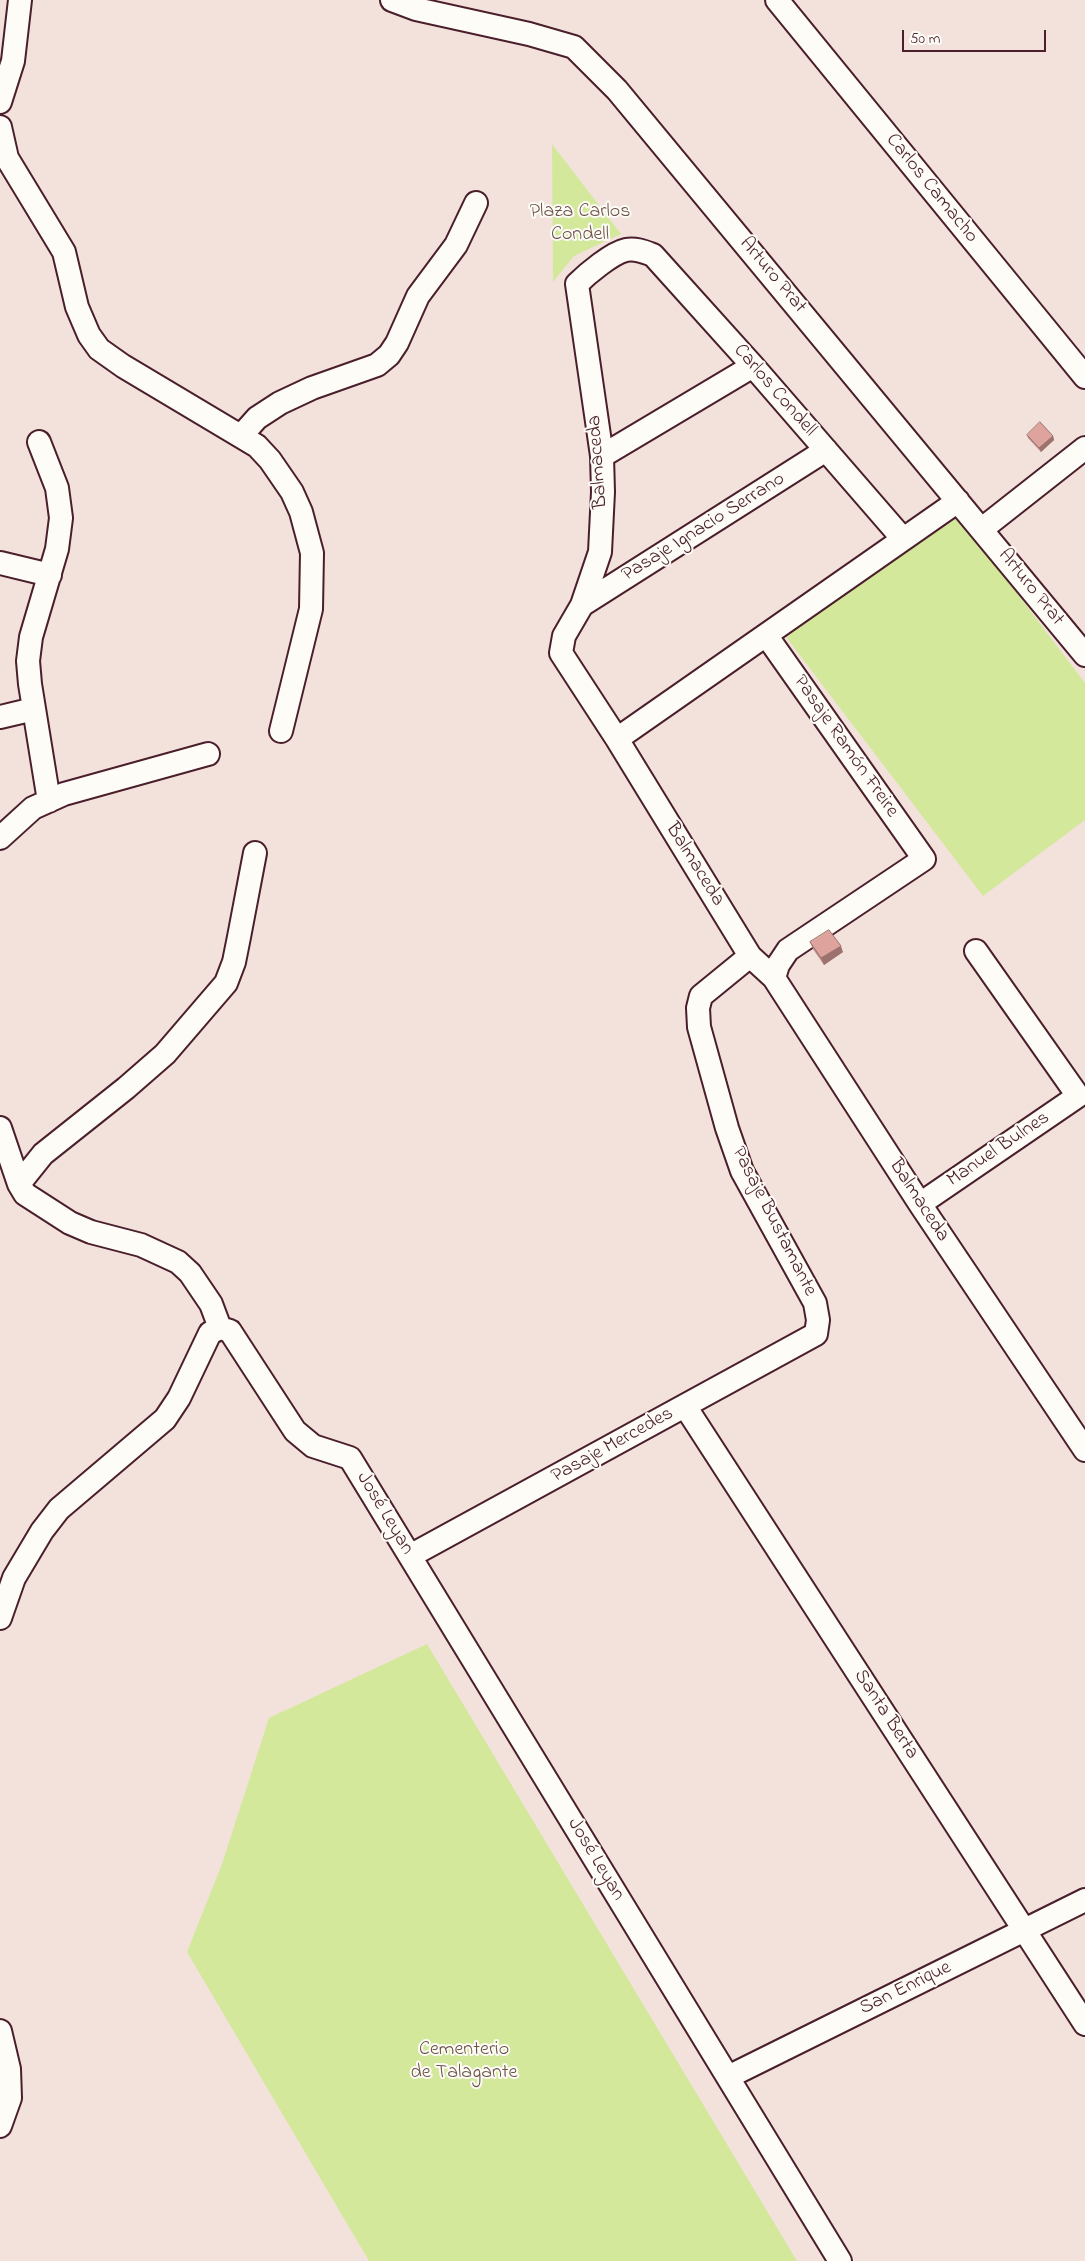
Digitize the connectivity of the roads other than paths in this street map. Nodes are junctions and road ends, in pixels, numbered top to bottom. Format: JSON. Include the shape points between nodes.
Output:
{"nodes":[{"id":1,"x":20,"y":0,"type":"edge"},
{"id":2,"x":392,"y":0,"type":"edge"},
{"id":3,"x":777,"y":0,"type":"edge"},
{"id":4,"x":0,"y":102,"type":"edge"},
{"id":5,"x":0,"y":127,"type":"edge"},
{"id":6,"x":476,"y":204,"type":"dead end"},
{"id":7,"x":640,"y":250,"type":"joint"},
{"id":8,"x":753,"y":366,"type":"junction"},
{"id":9,"x":1085,"y":377,"type":"edge"},
{"id":10,"x":241,"y":436,"type":"junction"},
{"id":11,"x":39,"y":442,"type":"dead end"},
{"id":12,"x":1085,"y":448,"type":"edge"},
{"id":13,"x":826,"y":450,"type":"junction"},
{"id":14,"x":602,"y":456,"type":"junction"},
{"id":15,"x":958,"y":501,"type":"junction"},
{"id":16,"x":982,"y":529,"type":"junction"},
{"id":17,"x":902,"y":539,"type":"junction"},
{"id":18,"x":0,"y":563,"type":"edge"},
{"id":19,"x":50,"y":575,"type":"junction"},
{"id":20,"x":582,"y":605,"type":"junction"},
{"id":21,"x":766,"y":635,"type":"junction"},
{"id":22,"x":1085,"y":655,"type":"edge"},
{"id":23,"x":34,"y":709,"type":"junction"},
{"id":24,"x":0,"y":717,"type":"edge"},
{"id":25,"x":281,"y":731,"type":"dead end"},
{"id":26,"x":617,"y":740,"type":"junction"},
{"id":27,"x":208,"y":754,"type":"dead end"},
{"id":28,"x":49,"y":801,"type":"junction"},
{"id":29,"x":0,"y":838,"type":"edge"},
{"id":30,"x":255,"y":853,"type":"dead end"},
{"id":31,"x":976,"y":951,"type":"dead end"},
{"id":32,"x":750,"y":956,"type":"junction"},
{"id":33,"x":774,"y":978,"type":"junction"},
{"id":34,"x":0,"y":1128,"type":"edge"},
{"id":35,"x":18,"y":1184,"type":"junction"},
{"id":36,"x":920,"y":1204,"type":"junction"},
{"id":37,"x":220,"y":1328,"type":"junction"},
{"id":38,"x":816,"y":1334,"type":"joint"},
{"id":39,"x":685,"y":1406,"type":"junction"},
{"id":40,"x":1085,"y":1450,"type":"edge"},
{"id":41,"x":410,"y":1556,"type":"junction"},
{"id":42,"x":0,"y":1618,"type":"edge"},
{"id":43,"x":1085,"y":1900,"type":"edge"},
{"id":44,"x":1024,"y":1930,"type":"junction"},
{"id":45,"x":1085,"y":2024,"type":"edge"},
{"id":46,"x":0,"y":2031,"type":"edge"},
{"id":47,"x":728,"y":2077,"type":"junction"},
{"id":48,"x":0,"y":2126,"type":"edge"},
{"id":49,"x":840,"y":2261,"type":"edge"}],
"edges":[{"from":1,"to":4,"type":"street","via":[[13,61]]},
{"from":2,"to":15,"type":"street","name":"Arturo Prat","via":[[416,9],[574,47],[617,90]]},
{"from":3,"to":9,"type":"street","name":"Carlos Camacho"},
{"from":5,"to":10,"type":"street","via":[[7,158],[64,252],[78,307],[99,349]]},
{"from":6,"to":10,"type":"street","via":[[456,245],[418,296],[389,355],[377,365],[280,403],[257,418]]},
{"from":7,"to":8,"type":"street","name":"Carlos Condell","via":[[653,255]]},
{"from":7,"to":14,"type":"street","name":"Balmaceda","via":[[625,250],[591,270],[578,284]]},
{"from":8,"to":13,"type":"street","name":"Carlos Condell"},
{"from":8,"to":14,"type":"street"},
{"from":10,"to":25,"type":"street","via":[[257,446],[287,484],[301,512],[312,553],[311,609]]},
{"from":11,"to":19,"type":"street","via":[[60,502],[60,534]]},
{"from":12,"to":16,"type":"street"},
{"from":13,"to":17,"type":"street","name":"Carlos Condell"},
{"from":13,"to":20,"type":"street","name":"Pasaje Ignacio Serrano"},
{"from":14,"to":20,"type":"street","name":"Balmaceda","via":[[604,492],[600,552]]},
{"from":15,"to":16,"type":"street","name":"Arturo Prat"},
{"from":15,"to":17,"type":"street"},
{"from":16,"to":22,"type":"street","name":"Arturo Prat"},
{"from":17,"to":21,"type":"street"},
{"from":18,"to":19,"type":"street"},
{"from":19,"to":23,"type":"street","via":[[29,649],[28,672]]},
{"from":20,"to":26,"type":"street","name":"Balmaceda","via":[[564,636],[561,653]]},
{"from":21,"to":26,"type":"street"},
{"from":21,"to":33,"type":"street","name":"Pasaje Ramón Freire","via":[[924,859],[788,950]]},
{"from":23,"to":24,"type":"street"},
{"from":23,"to":28,"type":"street"},
{"from":26,"to":32,"type":"street","name":"Balmaceda"},
{"from":27,"to":28,"type":"street"},
{"from":28,"to":29,"type":"street","via":[[33,808]]},
{"from":30,"to":35,"type":"street","via":[[234,962],[226,983],[165,1054],[43,1154]]},
{"from":31,"to":36,"type":"street","name":"Manuel Bulnes","via":[[1078,1096]]},
{"from":32,"to":33,"type":"street","name":"Balmaceda"},
{"from":32,"to":38,"type":"street","name":"Pasaje Bustamante","via":[[701,996],[699,1027],[733,1148],[750,1187],[814,1303],[818,1320]]},
{"from":33,"to":36,"type":"street","name":"Balmaceda"},
{"from":34,"to":35,"type":"street"},
{"from":35,"to":37,"type":"street","via":[[25,1194],[70,1222],[178,1262],[206,1296]]},
{"from":36,"to":40,"type":"street","name":"Balmaceda"},
{"from":37,"to":41,"type":"street","name":"José Leyan","via":[[226,1328],[234,1335],[295,1431],[313,1446],[350,1458]]},
{"from":37,"to":42,"type":"street","via":[[210,1333],[179,1398],[165,1419],[59,1509],[42,1531],[14,1578]]},
{"from":38,"to":39,"type":"street","name":"Pasaje Mercedes"},
{"from":39,"to":41,"type":"street","name":"Pasaje Mercedes"},
{"from":39,"to":44,"type":"street","name":"Santa Berta"},
{"from":41,"to":47,"type":"street","name":"José Leyan"},
{"from":43,"to":44,"type":"street","name":"San Enrique"},
{"from":44,"to":45,"type":"street","name":"Santa Berta"},
{"from":44,"to":47,"type":"street","name":"San Enrique"},
{"from":46,"to":48,"type":"street","via":[[9,2069],[10,2098]]},
{"from":47,"to":49,"type":"street","name":"José Leyan"}]}
